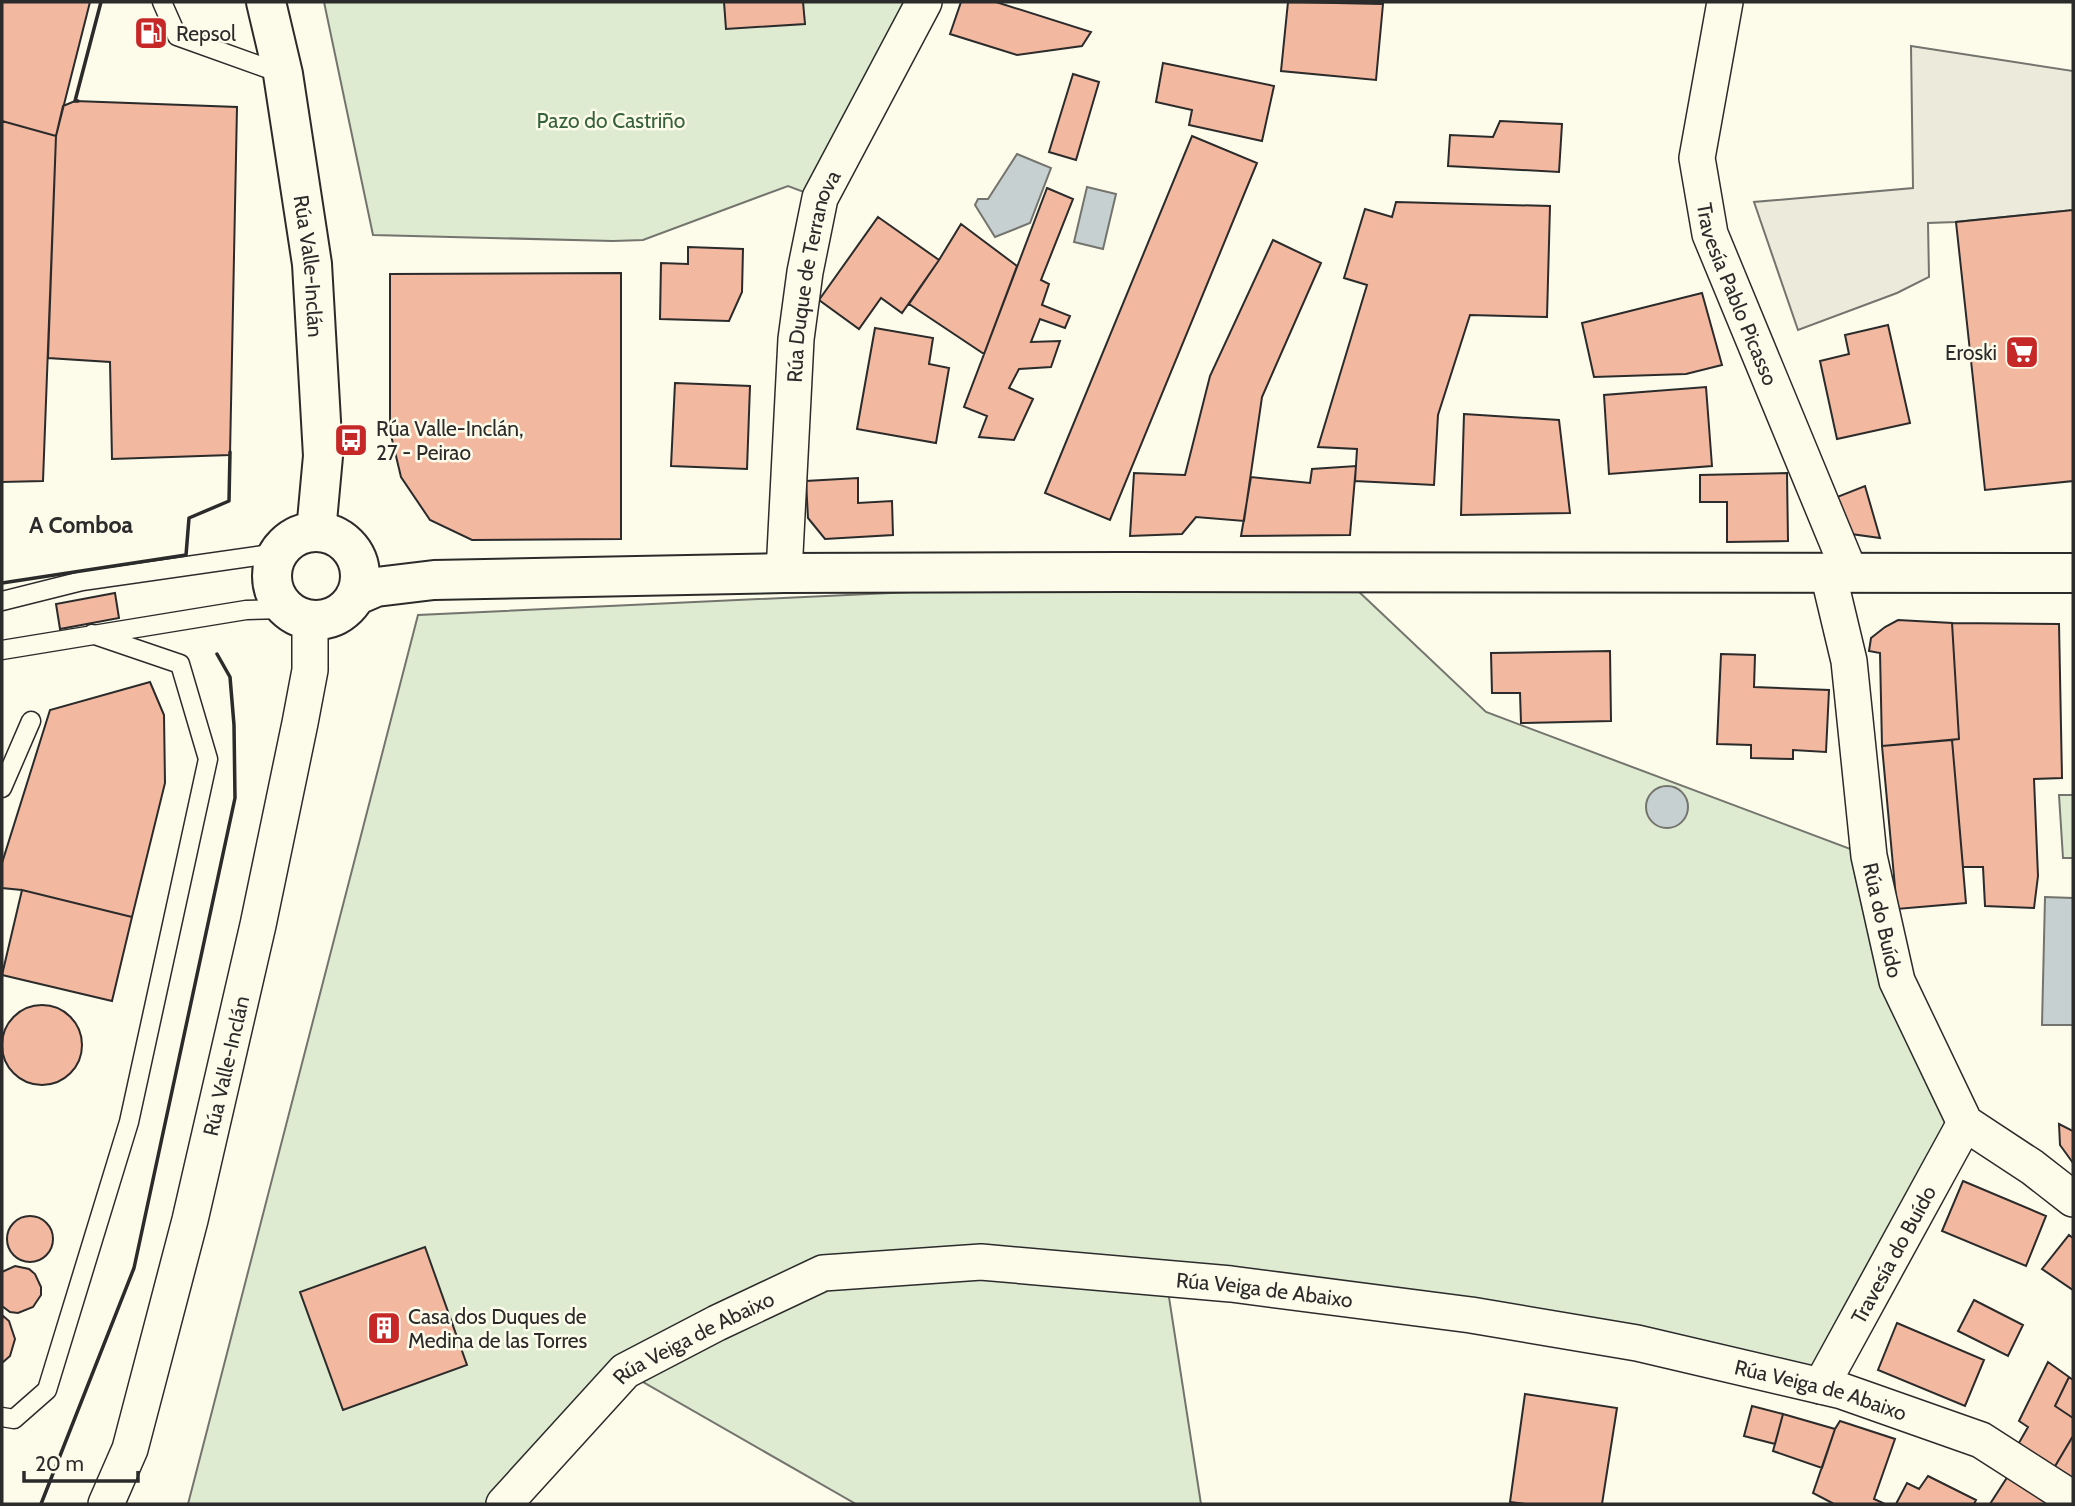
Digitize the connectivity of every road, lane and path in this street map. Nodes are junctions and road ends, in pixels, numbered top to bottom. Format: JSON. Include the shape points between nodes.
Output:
{"nodes":[{"id":1,"x":162,"y":2,"type":"edge"},
{"id":2,"x":266,"y":2,"type":"edge"},
{"id":3,"x":924,"y":2,"type":"edge"},
{"id":4,"x":1725,"y":2,"type":"edge"},
{"id":5,"x":283,"y":74,"type":"junction"},
{"id":6,"x":316,"y":532,"type":"junction"},
{"id":7,"x":352,"y":550,"type":"junction"},
{"id":8,"x":278,"y":553,"type":"junction"},
{"id":9,"x":784,"y":573,"type":"junction"},
{"id":10,"x":1839,"y":573,"type":"junction"},
{"id":11,"x":2073,"y":573,"type":"edge"},
{"id":12,"x":466,"y":579,"type":"junction"},
{"id":13,"x":355,"y":596,"type":"junction"},
{"id":14,"x":2,"y":601,"type":"edge"},
{"id":15,"x":298,"y":615,"type":"junction"},
{"id":16,"x":92,"y":634,"type":"junction"},
{"id":17,"x":2,"y":650,"type":"edge"},
{"id":18,"x":31,"y":720,"type":"dead end"},
{"id":19,"x":2,"y":788,"type":"edge"},
{"id":20,"x":1965,"y":1123,"type":"junction"},
{"id":21,"x":2073,"y":1199,"type":"edge"},
{"id":22,"x":1821,"y":1386,"type":"junction"},
{"id":23,"x":2,"y":1417,"type":"edge"},
{"id":24,"x":2073,"y":1499,"type":"edge"},
{"id":25,"x":106,"y":1504,"type":"edge"},
{"id":26,"x":504,"y":1504,"type":"edge"}],
"edges":[{"from":1,"to":5,"type":"lane","via":[[177,36]]},
{"from":2,"to":5,"type":"main road","name":"Rúa Valle-Inclán"},
{"from":3,"to":9,"type":"street","name":"Rúa Duque de Terranova","via":[[820,198],[796,339]]},
{"from":4,"to":10,"type":"street","name":"Travesía Pablo Picasso","via":[[1698,158],[1710,234]]},
{"from":5,"to":6,"type":"main road","name":"Rúa Valle-Inclán","via":[[312,264],[323,456]]},
{"from":6,"to":7,"type":"main road","via":[[336,537]]},
{"from":6,"to":8,"type":"main road","via":[[302,534]]},
{"from":7,"to":12,"type":"main road","via":[[406,569]]},
{"from":7,"to":13,"type":"main road","via":[[360,573]]},
{"from":8,"to":14,"type":"lane","via":[[82,580]]},
{"from":8,"to":15,"type":"main road","via":[[272,583],[277,597]]},
{"from":9,"to":10,"type":"main road"},
{"from":9,"to":12,"type":"main road"},
{"from":10,"to":11,"type":"main road"},
{"from":10,"to":20,"type":"street","name":"Rúa do Buído","via":[[1869,856],[1897,981]]},
{"from":12,"to":13,"type":"main road","via":[[395,584]]},
{"from":13,"to":15,"type":"main road","via":[[331,618]]},
{"from":15,"to":16,"type":"lane","via":[[246,610]]},
{"from":15,"to":25,"type":"street","name":"Rúa Valle-Inclán","via":[[307,683],[258,925],[131,1450]]},
{"from":16,"to":17,"type":"lane"},
{"from":16,"to":23,"type":"lane","via":[[180,664],[208,758],[129,1122],[47,1390],[13,1419]]},
{"from":18,"to":19,"type":"lane"},
{"from":20,"to":21,"type":"street"},
{"from":20,"to":22,"type":"street","name":"Travesía do Buído"},
{"from":22,"to":24,"type":"street","name":"Rúa Veiga de Abaixo","via":[[1981,1440]]},
{"from":22,"to":26,"type":"street","name":"Rúa Veiga de Abaixo","via":[[1611,1339],[1471,1315],[1231,1284],[981,1262],[823,1273],[625,1371]]}]}
